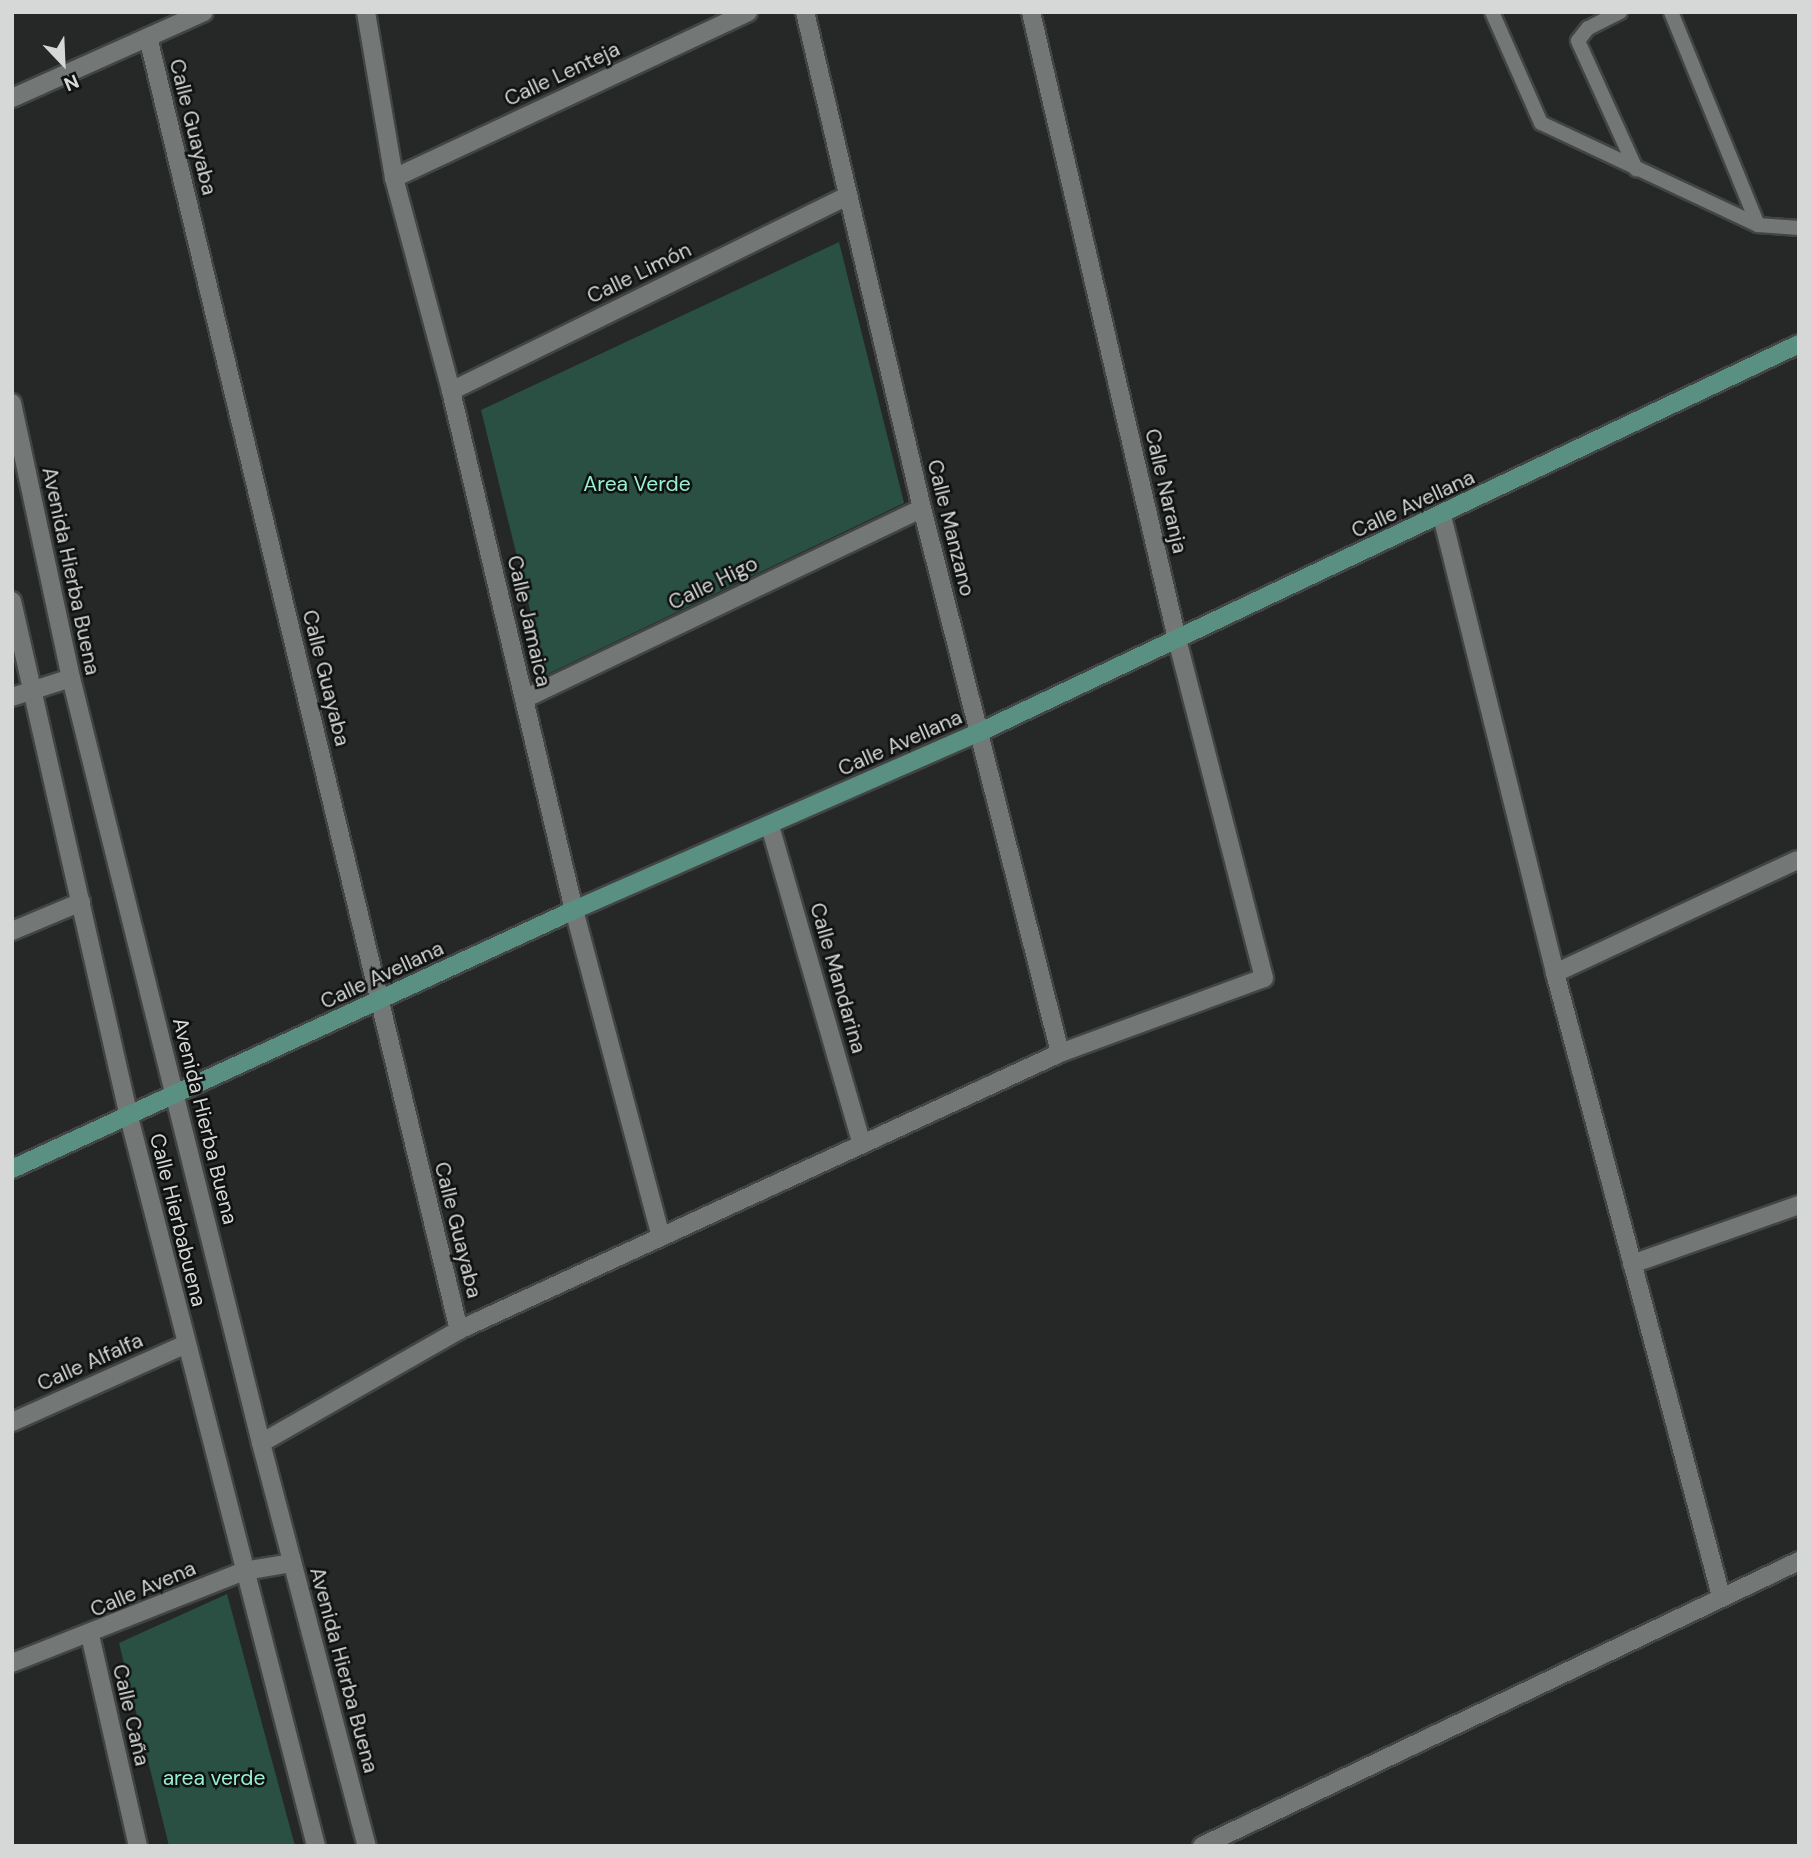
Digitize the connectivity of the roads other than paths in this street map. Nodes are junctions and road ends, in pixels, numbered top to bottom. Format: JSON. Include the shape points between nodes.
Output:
{"nodes":[{"id":1,"x":204,"y":12,"type":"edge"},
{"id":2,"x":366,"y":12,"type":"edge"},
{"id":3,"x":748,"y":12,"type":"edge"},
{"id":4,"x":805,"y":12,"type":"edge"},
{"id":5,"x":1031,"y":12,"type":"edge"},
{"id":6,"x":1492,"y":12,"type":"edge"},
{"id":7,"x":1620,"y":12,"type":"edge"},
{"id":8,"x":1671,"y":12,"type":"edge"},
{"id":9,"x":148,"y":37,"type":"junction"},
{"id":10,"x":12,"y":98,"type":"edge"},
{"id":11,"x":1636,"y":169,"type":"junction"},
{"id":12,"x":394,"y":177,"type":"junction"},
{"id":13,"x":848,"y":196,"type":"junction"},
{"id":14,"x":1758,"y":225,"type":"junction"},
{"id":15,"x":1799,"y":228,"type":"edge"},
{"id":16,"x":1799,"y":344,"type":"edge"},
{"id":17,"x":451,"y":391,"type":"junction"},
{"id":18,"x":12,"y":404,"type":"edge"},
{"id":19,"x":922,"y":508,"type":"junction"},
{"id":20,"x":1442,"y":516,"type":"junction"},
{"id":21,"x":12,"y":601,"type":"edge"},
{"id":22,"x":1177,"y":639,"type":"junction"},
{"id":23,"x":71,"y":678,"type":"junction"},
{"id":24,"x":34,"y":688,"type":"junction"},
{"id":25,"x":12,"y":697,"type":"edge"},
{"id":26,"x":524,"y":699,"type":"junction"},
{"id":27,"x":978,"y":733,"type":"junction"},
{"id":28,"x":770,"y":826,"type":"junction"},
{"id":29,"x":1797,"y":860,"type":"edge"},
{"id":30,"x":81,"y":902,"type":"junction"},
{"id":31,"x":574,"y":910,"type":"junction"},
{"id":32,"x":12,"y":931,"type":"edge"},
{"id":33,"x":1555,"y":973,"type":"junction"},
{"id":34,"x":380,"y":1001,"type":"junction"},
{"id":35,"x":1060,"y":1053,"type":"junction"},
{"id":36,"x":175,"y":1096,"type":"junction"},
{"id":37,"x":129,"y":1117,"type":"junction"},
{"id":38,"x":862,"y":1144,"type":"junction"},
{"id":39,"x":12,"y":1169,"type":"edge"},
{"id":40,"x":1799,"y":1205,"type":"edge"},
{"id":41,"x":661,"y":1237,"type":"junction"},
{"id":42,"x":1632,"y":1264,"type":"junction"},
{"id":43,"x":458,"y":1330,"type":"junction"},
{"id":44,"x":186,"y":1344,"type":"junction"},
{"id":45,"x":12,"y":1422,"type":"edge"},
{"id":46,"x":261,"y":1443,"type":"junction"},
{"id":47,"x":1799,"y":1561,"type":"edge"},
{"id":48,"x":292,"y":1563,"type":"junction"},
{"id":49,"x":244,"y":1571,"type":"junction"},
{"id":50,"x":1721,"y":1596,"type":"junction"},
{"id":51,"x":90,"y":1635,"type":"junction"},
{"id":52,"x":12,"y":1663,"type":"edge"},
{"id":53,"x":138,"y":1846,"type":"edge"},
{"id":54,"x":316,"y":1846,"type":"edge"},
{"id":55,"x":367,"y":1846,"type":"edge"},
{"id":56,"x":1202,"y":1846,"type":"edge"}],
"edges":[{"from":1,"to":9,"type":"street"},
{"from":2,"to":12,"type":"street","name":"Calle Jamaica"},
{"from":3,"to":12,"type":"street","name":"Calle Lenteja"},
{"from":4,"to":13,"type":"street","name":"Calle Manzano"},
{"from":5,"to":22,"type":"street","name":"Calle Naranja"},
{"from":6,"to":11,"type":"lane","via":[[1541,122]]},
{"from":7,"to":11,"type":"lane","via":[[1588,27],[1578,41]]},
{"from":8,"to":14,"type":"lane"},
{"from":9,"to":10,"type":"street"},
{"from":9,"to":34,"type":"street","name":"Calle Guayaba"},
{"from":11,"to":14,"type":"lane"},
{"from":12,"to":17,"type":"street","name":"Calle Jamaica"},
{"from":13,"to":17,"type":"street","name":"Calle Limón"},
{"from":13,"to":19,"type":"street","name":"Calle Manzano"},
{"from":14,"to":15,"type":"lane"},
{"from":16,"to":20,"type":"street","name":"Calle Avellana"},
{"from":17,"to":26,"type":"street","name":"Calle Jamaica"},
{"from":18,"to":23,"type":"street","name":"Avenida Hierba Buena"},
{"from":19,"to":26,"type":"street","name":"Calle Higo"},
{"from":19,"to":27,"type":"street","name":"Calle Manzano"},
{"from":20,"to":22,"type":"street","name":"Calle Avellana"},
{"from":20,"to":33,"type":"street"},
{"from":21,"to":24,"type":"street","name":"Calle Hierbabuena"},
{"from":22,"to":27,"type":"street","name":"Calle Avellana"},
{"from":22,"to":35,"type":"street","name":"Calle Naranja","via":[[1264,978]]},
{"from":23,"to":24,"type":"street"},
{"from":23,"to":36,"type":"street","name":"Avenida Hierba Buena"},
{"from":24,"to":25,"type":"street"},
{"from":24,"to":30,"type":"street","name":"Calle Hierbabuena"},
{"from":26,"to":31,"type":"street","name":"Calle Jamaica"},
{"from":27,"to":28,"type":"street","name":"Calle Avellana"},
{"from":27,"to":35,"type":"street","name":"Calle Manzano"},
{"from":28,"to":31,"type":"street","name":"Calle Avellana"},
{"from":28,"to":38,"type":"street","name":"Calle Mandarina"},
{"from":29,"to":33,"type":"street"},
{"from":30,"to":32,"type":"street"},
{"from":30,"to":37,"type":"street","name":"Calle Hierbabuena"},
{"from":31,"to":34,"type":"street","name":"Calle Avellana"},
{"from":31,"to":41,"type":"street","name":"Calle Jamaica"},
{"from":33,"to":42,"type":"street"},
{"from":34,"to":36,"type":"street","name":"Calle Avellana"},
{"from":34,"to":43,"type":"street","name":"Calle Guayaba"},
{"from":35,"to":38,"type":"street"},
{"from":36,"to":37,"type":"street","name":"Calle Avellana"},
{"from":36,"to":46,"type":"street","name":"Avenida Hierba Buena"},
{"from":37,"to":39,"type":"street","name":"Calle Avellana"},
{"from":37,"to":44,"type":"street","name":"Calle Hierbabuena"},
{"from":38,"to":41,"type":"street"},
{"from":40,"to":42,"type":"street"},
{"from":41,"to":43,"type":"street"},
{"from":42,"to":50,"type":"street"},
{"from":43,"to":46,"type":"street"},
{"from":44,"to":45,"type":"street","name":"Calle Alfalfa"},
{"from":44,"to":49,"type":"street","name":"Calle Hierbabuena"},
{"from":46,"to":48,"type":"street","name":"Avenida Hierba Buena"},
{"from":47,"to":50,"type":"street"},
{"from":48,"to":49,"type":"street","name":"Calle Avena"},
{"from":48,"to":55,"type":"street","name":"Avenida Hierba Buena"},
{"from":49,"to":51,"type":"street","name":"Calle Avena"},
{"from":49,"to":54,"type":"street","name":"Calle Hierbabuena"},
{"from":50,"to":56,"type":"street"},
{"from":51,"to":52,"type":"street","name":"Calle Avena"},
{"from":51,"to":53,"type":"street","name":"Calle Caña"}]}
